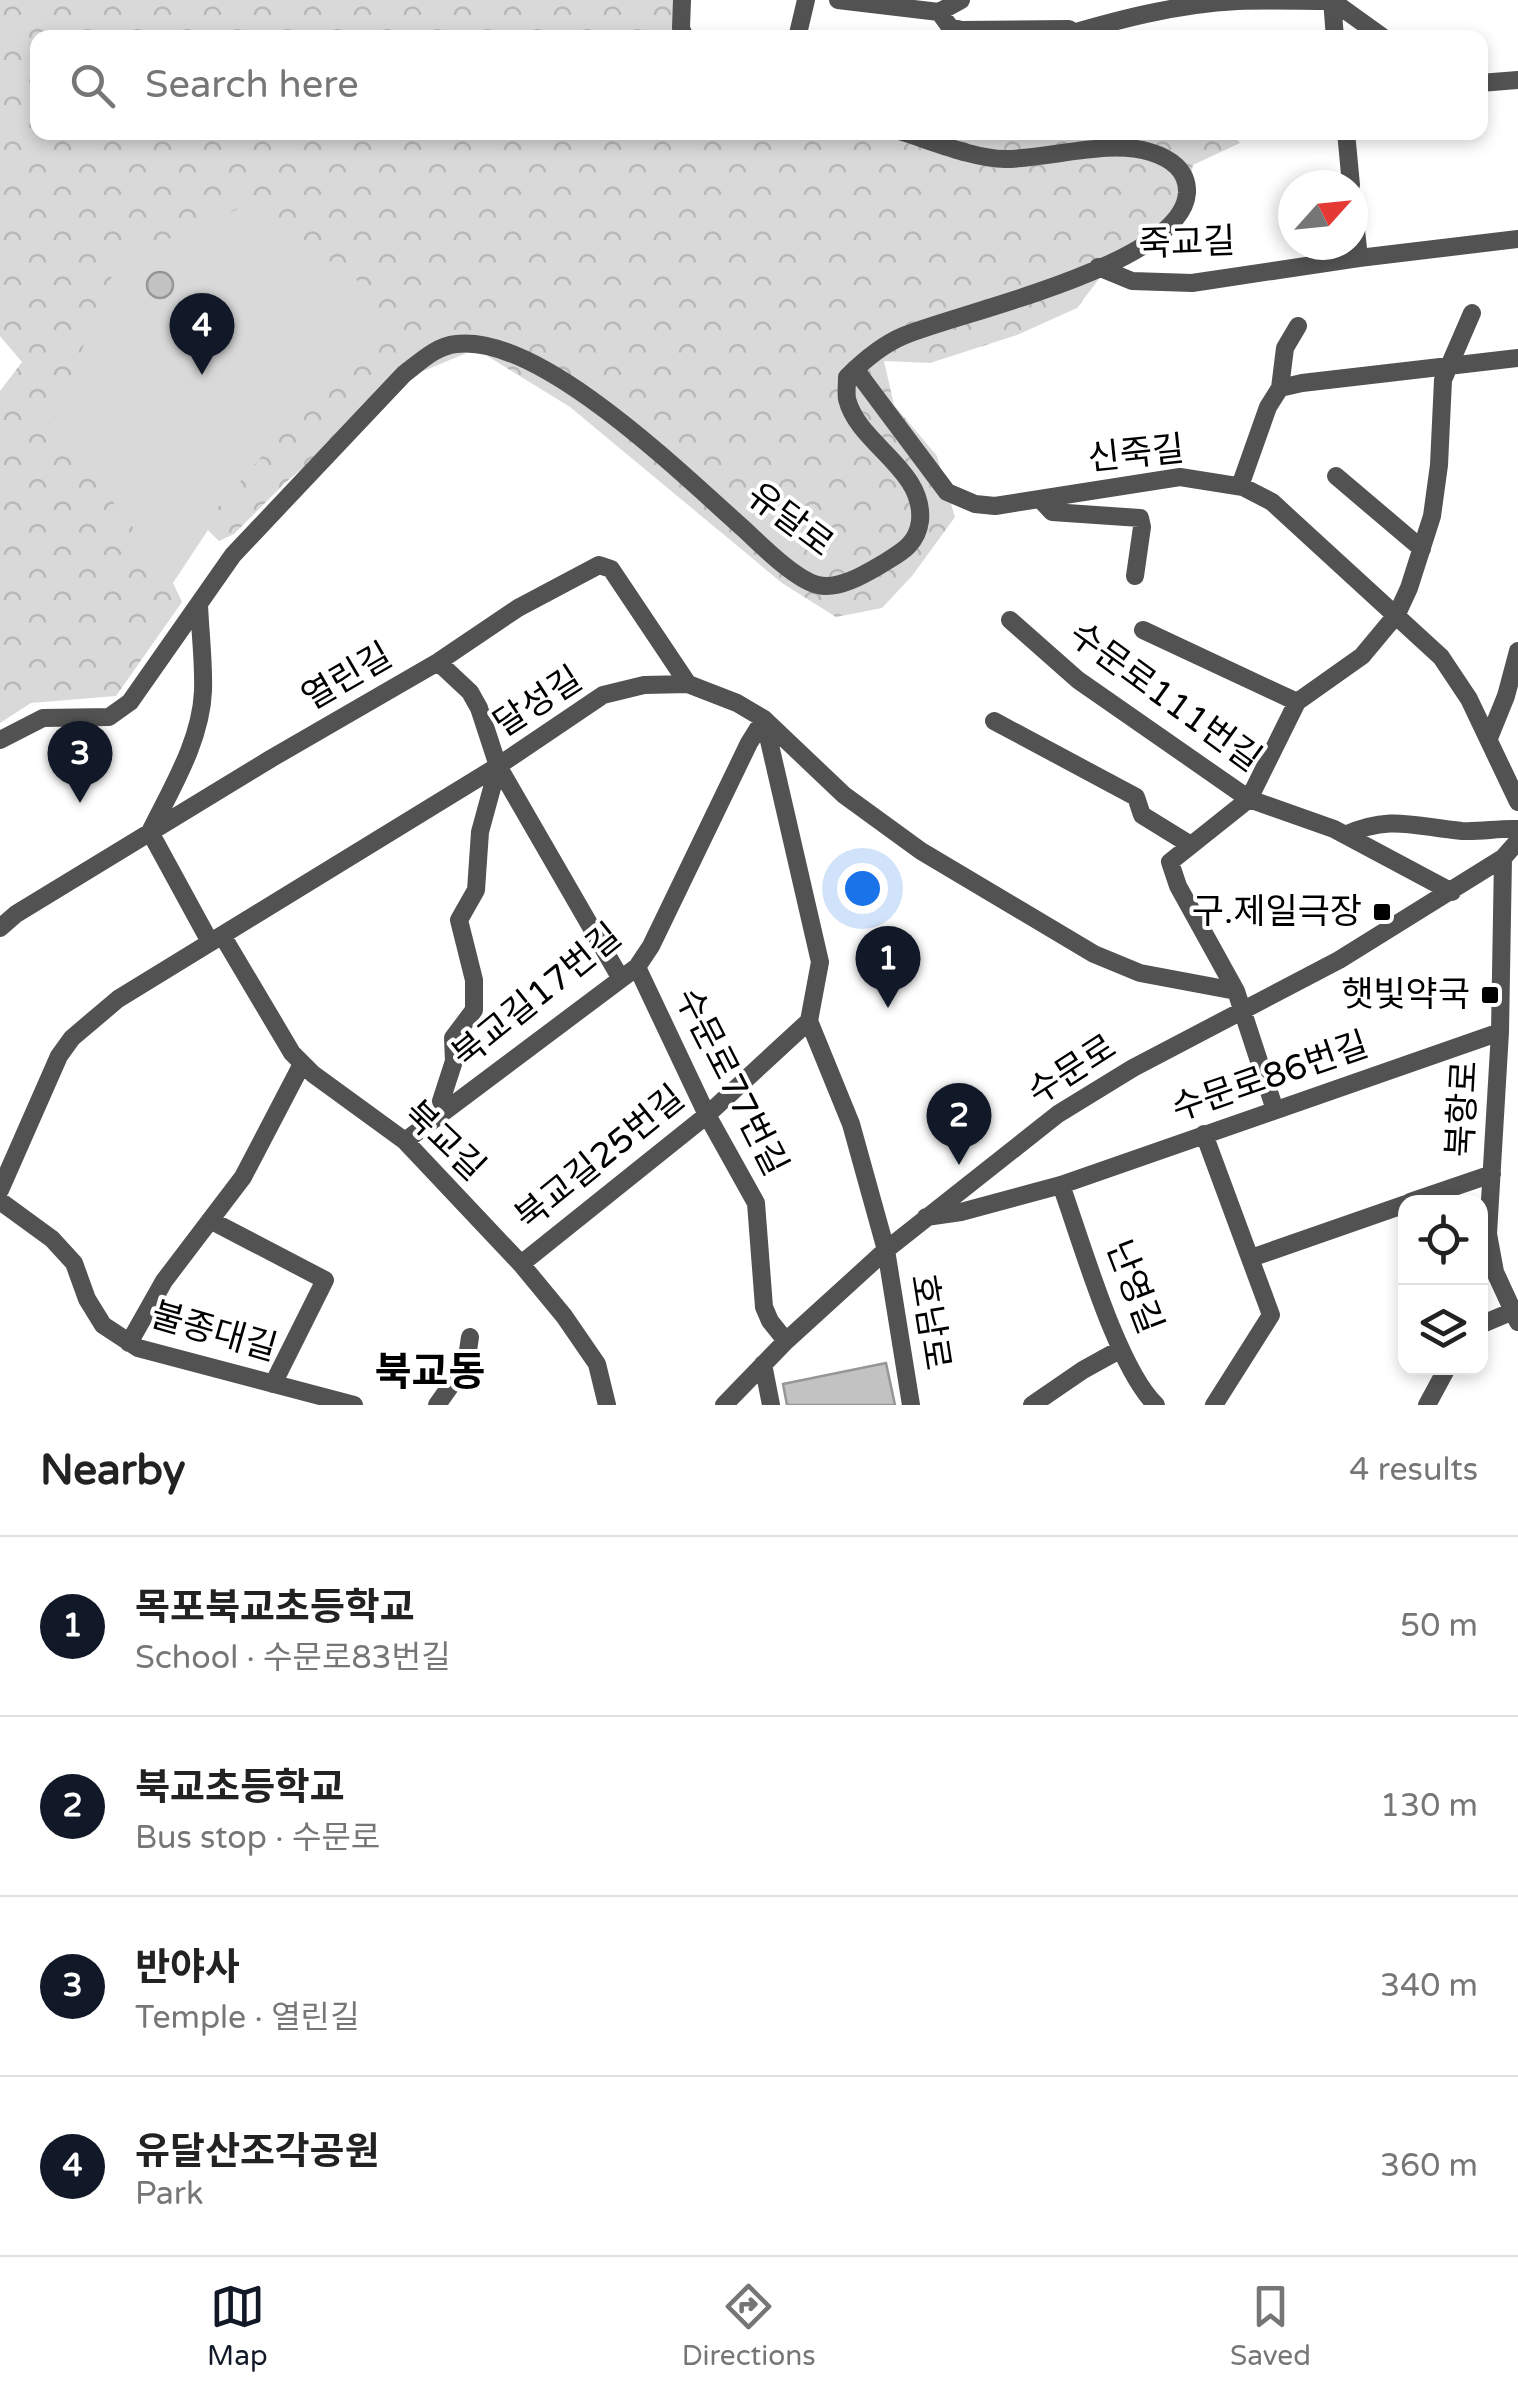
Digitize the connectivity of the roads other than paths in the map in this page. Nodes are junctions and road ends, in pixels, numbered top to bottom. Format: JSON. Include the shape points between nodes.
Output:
{"nodes":[{"id":1,"x":682,"y":0,"type":"edge"},
{"id":2,"x":806,"y":0,"type":"edge"},
{"id":3,"x":838,"y":0,"type":"edge"},
{"id":4,"x":960,"y":0,"type":"edge"},
{"id":5,"x":1331,"y":0,"type":"edge"},
{"id":6,"x":939,"y":12,"type":"junction"},
{"id":7,"x":1085,"y":29,"type":"junction"},
{"id":8,"x":681,"y":30,"type":"edge"},
{"id":9,"x":798,"y":30,"type":"edge"},
{"id":10,"x":1082,"y":30,"type":"edge"},
{"id":11,"x":1335,"y":30,"type":"edge"},
{"id":12,"x":1373,"y":30,"type":"edge"},
{"id":13,"x":1518,"y":80,"type":"edge"},
{"id":14,"x":1488,"y":83,"type":"edge"},
{"id":15,"x":931,"y":140,"type":"edge"},
{"id":16,"x":1347,"y":140,"type":"edge"},
{"id":17,"x":1350,"y":170,"type":"edge"},
{"id":18,"x":1518,"y":239,"type":"edge"},
{"id":19,"x":1368,"y":257,"type":"edge"},
{"id":20,"x":1346,"y":260,"type":"edge"},
{"id":21,"x":1098,"y":267,"type":"junction"},
{"id":22,"x":1472,"y":313,"type":"dead end"},
{"id":23,"x":1298,"y":326,"type":"dead end"},
{"id":24,"x":1518,"y":358,"type":"edge"},
{"id":25,"x":1450,"y":365,"type":"junction"},
{"id":26,"x":855,"y":369,"type":"junction"},
{"id":27,"x":1280,"y":388,"type":"junction"},
{"id":28,"x":1336,"y":476,"type":"dead end"},
{"id":29,"x":1240,"y":486,"type":"junction"},
{"id":30,"x":1040,"y":499,"type":"junction"},
{"id":31,"x":1422,"y":549,"type":"junction"},
{"id":32,"x":1136,"y":576,"type":"dead end"},
{"id":33,"x":199,"y":603,"type":"junction"},
{"id":34,"x":1397,"y":614,"type":"junction"},
{"id":35,"x":1010,"y":620,"type":"dead end"},
{"id":36,"x":1144,"y":630,"type":"dead end"},
{"id":37,"x":1518,"y":651,"type":"edge"},
{"id":38,"x":438,"y":662,"type":"junction"},
{"id":39,"x":688,"y":684,"type":"junction"},
{"id":40,"x":1297,"y":702,"type":"junction"},
{"id":41,"x":764,"y":719,"type":"junction"},
{"id":42,"x":994,"y":721,"type":"dead end"},
{"id":43,"x":1489,"y":738,"type":"junction"},
{"id":44,"x":0,"y":740,"type":"edge"},
{"id":45,"x":498,"y":766,"type":"junction"},
{"id":46,"x":1250,"y":799,"type":"junction"},
{"id":47,"x":1518,"y":802,"type":"edge"},
{"id":48,"x":150,"y":832,"type":"junction"},
{"id":49,"x":1344,"y":834,"type":"junction"},
{"id":50,"x":1189,"y":844,"type":"junction"},
{"id":51,"x":1514,"y":844,"type":"edge"},
{"id":52,"x":1452,"y":892,"type":"junction"},
{"id":53,"x":0,"y":928,"type":"edge"},
{"id":54,"x":216,"y":938,"type":"junction"},
{"id":55,"x":1510,"y":961,"type":"edge"},
{"id":56,"x":637,"y":967,"type":"junction"},
{"id":57,"x":622,"y":979,"type":"junction"},
{"id":58,"x":1236,"y":991,"type":"junction"},
{"id":59,"x":1243,"y":1010,"type":"junction"},
{"id":60,"x":809,"y":1021,"type":"junction"},
{"id":61,"x":1500,"y":1032,"type":"junction"},
{"id":62,"x":302,"y":1064,"type":"junction"},
{"id":63,"x":1275,"y":1110,"type":"junction"},
{"id":64,"x":445,"y":1111,"type":"junction"},
{"id":65,"x":706,"y":1115,"type":"junction"},
{"id":66,"x":1204,"y":1134,"type":"junction"},
{"id":67,"x":405,"y":1141,"type":"junction"},
{"id":68,"x":1492,"y":1174,"type":"junction"},
{"id":69,"x":1061,"y":1184,"type":"junction"},
{"id":70,"x":0,"y":1190,"type":"edge"},
{"id":71,"x":1431,"y":1195,"type":"edge"},
{"id":72,"x":0,"y":1201,"type":"edge"},
{"id":73,"x":1398,"y":1206,"type":"edge"},
{"id":74,"x":926,"y":1217,"type":"junction"},
{"id":75,"x":210,"y":1220,"type":"junction"},
{"id":76,"x":886,"y":1250,"type":"junction"},
{"id":77,"x":1250,"y":1258,"type":"junction"},
{"id":78,"x":520,"y":1264,"type":"junction"},
{"id":79,"x":1516,"y":1314,"type":"edge"},
{"id":80,"x":1488,"y":1323,"type":"edge"},
{"id":81,"x":470,"y":1338,"type":"dead end"},
{"id":82,"x":786,"y":1341,"type":"junction"},
{"id":83,"x":129,"y":1342,"type":"junction"},
{"id":84,"x":1122,"y":1350,"type":"junction"},
{"id":85,"x":763,"y":1364,"type":"junction"},
{"id":86,"x":1443,"y":1375,"type":"edge"},
{"id":87,"x":272,"y":1384,"type":"junction"},
{"id":88,"x":354,"y":1405,"type":"edge"},
{"id":89,"x":438,"y":1405,"type":"edge"},
{"id":90,"x":607,"y":1405,"type":"edge"},
{"id":91,"x":724,"y":1405,"type":"edge"},
{"id":92,"x":771,"y":1405,"type":"edge"},
{"id":93,"x":911,"y":1405,"type":"edge"},
{"id":94,"x":1032,"y":1405,"type":"edge"},
{"id":95,"x":1156,"y":1405,"type":"edge"},
{"id":96,"x":1214,"y":1405,"type":"edge"},
{"id":97,"x":1428,"y":1405,"type":"edge"}],
"edges":[{"from":1,"to":8,"type":"street"},
{"from":2,"to":9,"type":"street"},
{"from":3,"to":6,"type":"street"},
{"from":4,"to":6,"type":"street"},
{"from":5,"to":7,"type":"street","via":[[1238,1]]},
{"from":5,"to":11,"type":"street"},
{"from":5,"to":12,"type":"street"},
{"from":6,"to":7,"type":"street","via":[[961,30]]},
{"from":7,"to":10,"type":"street"},
{"from":13,"to":14,"type":"street"},
{"from":15,"to":21,"type":"street","via":[[1000,159],[1127,147],[1173,162],[1187,183],[1186,204],[1166,230]]},
{"from":16,"to":17,"type":"street"},
{"from":18,"to":19,"type":"street","name":"죽교길"},
{"from":20,"to":21,"type":"street","name":"죽교길","via":[[1192,283],[1132,281]]},
{"from":21,"to":26,"type":"street","via":[[899,338]]},
{"from":22,"to":25,"type":"street"},
{"from":23,"to":27,"type":"street","via":[[1284,348]]},
{"from":24,"to":25,"type":"street"},
{"from":25,"to":27,"type":"street"},
{"from":25,"to":31,"type":"street","via":[[1442,380],[1439,465]]},
{"from":26,"to":30,"type":"street","name":"신죽길","via":[[947,492],[994,506]]},
{"from":26,"to":33,"type":"street","name":"유달로","via":[[847,398],[856,420],[897,465],[921,516],[908,548],[860,577],[819,586],[802,578],[640,436],[569,385],[506,350],[454,344],[404,374],[233,555]]},
{"from":27,"to":29,"type":"street"},
{"from":28,"to":31,"type":"street"},
{"from":29,"to":30,"type":"street","name":"신죽길","via":[[1180,477]]},
{"from":29,"to":34,"type":"street","name":"신죽길","via":[[1302,526]]},
{"from":30,"to":32,"type":"street","via":[[1052,512],[1140,518]]},
{"from":31,"to":34,"type":"street"},
{"from":33,"to":44,"type":"street","name":"유달로","via":[[130,702],[109,717],[43,718]]},
{"from":33,"to":48,"type":"street","via":[[198,720]]},
{"from":34,"to":40,"type":"street","via":[[1362,656]]},
{"from":34,"to":43,"type":"street","name":"신죽길","via":[[1441,656]]},
{"from":35,"to":46,"type":"street","name":"수문로111번길","via":[[1078,680]]},
{"from":36,"to":40,"type":"street"},
{"from":37,"to":43,"type":"street"},
{"from":38,"to":39,"type":"street","name":"열린길","via":[[599,564],[611,569]]},
{"from":38,"to":45,"type":"street","name":"수문로77번길","via":[[470,692]]},
{"from":38,"to":48,"type":"street","name":"열린길"},
{"from":39,"to":41,"type":"street","name":"달성길"},
{"from":39,"to":45,"type":"street","name":"달성길","via":[[604,695]]},
{"from":40,"to":46,"type":"street"},
{"from":41,"to":56,"type":"street","name":"북교길17번길"},
{"from":41,"to":58,"type":"street","name":"달성길","via":[[844,795],[921,851],[1094,954],[1140,973]]},
{"from":41,"to":60,"type":"street","via":[[820,962]]},
{"from":42,"to":50,"type":"street","via":[[1136,797],[1142,815]]},
{"from":43,"to":47,"type":"street","name":"신죽길"},
{"from":45,"to":54,"type":"street","name":"달성길"},
{"from":45,"to":57,"type":"street","name":"수문로77번길"},
{"from":45,"to":64,"type":"street","via":[[480,832],[476,890],[459,920],[475,998],[453,1038],[454,1060],[440,1102]]},
{"from":46,"to":49,"type":"street","name":"수문로111번길"},
{"from":46,"to":50,"type":"street"},
{"from":48,"to":53,"type":"street","name":"열린길"},
{"from":48,"to":54,"type":"street","name":"북교길"},
{"from":49,"to":51,"type":"street","via":[[1388,821],[1479,832]]},
{"from":49,"to":52,"type":"street","name":"수문로111번길"},
{"from":50,"to":58,"type":"street","via":[[1170,862]]},
{"from":51,"to":52,"type":"street","name":"수문로"},
{"from":51,"to":55,"type":"street","name":"북항로"},
{"from":52,"to":59,"type":"street","name":"수문로"},
{"from":54,"to":62,"type":"street","name":"북교길"},
{"from":54,"to":70,"type":"street","name":"달성길","via":[[118,999],[72,1038]]},
{"from":55,"to":61,"type":"street","name":"북항로"},
{"from":56,"to":57,"type":"street","name":"북교길17번길"},
{"from":56,"to":65,"type":"street","name":"수문로77번길"},
{"from":57,"to":64,"type":"street","name":"북교길17번길"},
{"from":58,"to":59,"type":"street"},
{"from":59,"to":63,"type":"street"},
{"from":59,"to":74,"type":"street","name":"수문로","via":[[1085,1096]]},
{"from":60,"to":65,"type":"street","name":"북교길25번길"},
{"from":60,"to":76,"type":"street","name":"호남로","via":[[851,1124]]},
{"from":61,"to":63,"type":"street","name":"수문로86번길"},
{"from":61,"to":68,"type":"street","name":"북항로"},
{"from":62,"to":67,"type":"street","name":"북교길"},
{"from":62,"to":75,"type":"street","via":[[243,1177]]},
{"from":63,"to":66,"type":"street","name":"수문로86번길"},
{"from":64,"to":67,"type":"street","name":"북교길17번길"},
{"from":65,"to":78,"type":"street","name":"북교길25번길"},
{"from":65,"to":82,"type":"street","name":"수문로77번길","via":[[756,1203],[764,1307]]},
{"from":66,"to":69,"type":"street","name":"수문로86번길"},
{"from":66,"to":77,"type":"street"},
{"from":67,"to":78,"type":"street","name":"북교길"},
{"from":68,"to":71,"type":"street"},
{"from":68,"to":79,"type":"street","name":"북항로","via":[[1490,1250]]},
{"from":69,"to":74,"type":"street","name":"수문로86번길"},
{"from":69,"to":84,"type":"street","name":"난영길"},
{"from":72,"to":83,"type":"street","name":"불종대길","via":[[74,1263],[102,1325]]},
{"from":73,"to":77,"type":"street"},
{"from":74,"to":76,"type":"street","name":"수문로"},
{"from":75,"to":83,"type":"street","via":[[164,1280]]},
{"from":75,"to":87,"type":"street","via":[[325,1280]]},
{"from":76,"to":82,"type":"street","name":"수문로"},
{"from":76,"to":93,"type":"street","name":"호남로"},
{"from":77,"to":96,"type":"street","via":[[1271,1315]]},
{"from":78,"to":90,"type":"street","name":"북교길","via":[[587,1347]]},
{"from":79,"to":80,"type":"street"},
{"from":81,"to":89,"type":"street","via":[[466,1364]]},
{"from":82,"to":85,"type":"street","name":"수문로"},
{"from":83,"to":87,"type":"street","name":"불종대길"},
{"from":84,"to":94,"type":"street"},
{"from":84,"to":95,"type":"street","name":"난영길"},
{"from":85,"to":91,"type":"street","name":"수문로"},
{"from":85,"to":92,"type":"street"},
{"from":86,"to":97,"type":"street"},
{"from":87,"to":88,"type":"street","name":"불종대길"}]}
